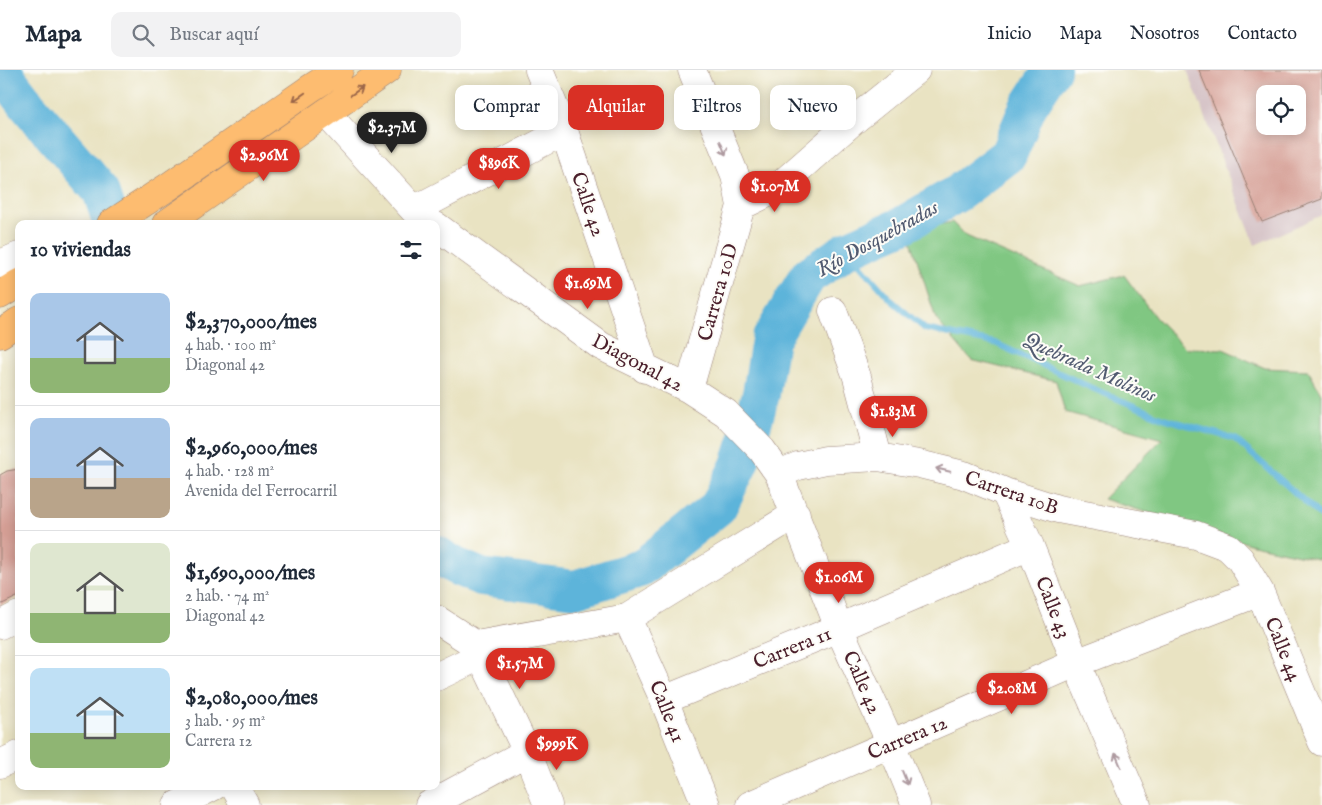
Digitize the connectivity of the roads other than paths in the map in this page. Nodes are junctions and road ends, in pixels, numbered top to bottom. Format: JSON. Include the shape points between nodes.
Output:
{"nodes":[{"id":1,"x":339,"y":70,"type":"edge"},
{"id":2,"x":387,"y":70,"type":"edge"},
{"id":3,"x":540,"y":70,"type":"edge"},
{"id":4,"x":692,"y":70,"type":"edge"},
{"id":5,"x":916,"y":70,"type":"edge"},
{"id":6,"x":326,"y":113,"type":"junction"},
{"id":7,"x":564,"y":131,"type":"junction"},
{"id":8,"x":741,"y":206,"type":"junction"},
{"id":9,"x":424,"y":217,"type":"edge"},
{"id":10,"x":117,"y":220,"type":"edge"},
{"id":11,"x":171,"y":220,"type":"edge"},
{"id":12,"x":440,"y":229,"type":"edge"},
{"id":13,"x":15,"y":257,"type":"edge"},
{"id":14,"x":0,"y":264,"type":"edge"},
{"id":15,"x":15,"y":286,"type":"edge"},
{"id":16,"x":0,"y":295,"type":"edge"},
{"id":17,"x":833,"y":312,"type":"dead end"},
{"id":18,"x":15,"y":325,"type":"edge"},
{"id":19,"x":0,"y":334,"type":"edge"},
{"id":20,"x":645,"y":368,"type":"junction"},
{"id":21,"x":689,"y":389,"type":"junction"},
{"id":22,"x":762,"y":450,"type":"joint"},
{"id":23,"x":878,"y":457,"type":"junction"},
{"id":24,"x":779,"y":474,"type":"junction"},
{"id":25,"x":1005,"y":492,"type":"junction"},
{"id":26,"x":796,"y":514,"type":"junction"},
{"id":27,"x":1030,"y":546,"type":"junction"},
{"id":28,"x":1240,"y":559,"type":"joint"},
{"id":29,"x":1260,"y":592,"type":"junction"},
{"id":30,"x":15,"y":617,"type":"edge"},
{"id":31,"x":627,"y":618,"type":"junction"},
{"id":32,"x":440,"y":622,"type":"edge"},
{"id":33,"x":0,"y":625,"type":"edge"},
{"id":34,"x":839,"y":628,"type":"junction"},
{"id":35,"x":478,"y":651,"type":"junction"},
{"id":36,"x":1076,"y":663,"type":"junction"},
{"id":37,"x":440,"y":675,"type":"edge"},
{"id":38,"x":664,"y":700,"type":"junction"},
{"id":39,"x":1322,"y":742,"type":"edge"},
{"id":40,"x":891,"y":744,"type":"junction"},
{"id":41,"x":527,"y":752,"type":"junction"},
{"id":42,"x":15,"y":757,"type":"edge"},
{"id":43,"x":0,"y":764,"type":"edge"},
{"id":44,"x":206,"y":790,"type":"edge"},
{"id":45,"x":236,"y":790,"type":"edge"},
{"id":46,"x":177,"y":805,"type":"edge"},
{"id":47,"x":245,"y":805,"type":"edge"},
{"id":48,"x":429,"y":805,"type":"edge"},
{"id":49,"x":548,"y":805,"type":"edge"},
{"id":50,"x":706,"y":805,"type":"edge"},
{"id":51,"x":750,"y":805,"type":"edge"},
{"id":52,"x":916,"y":805,"type":"edge"},
{"id":53,"x":1137,"y":805,"type":"edge"}],
"edges":[{"from":1,"to":10,"type":"main road","one_way":true},
{"from":6,"to":2,"type":"main road","one_way":true},
{"from":3,"to":7,"type":"street","name":"Calle 42"},
{"from":4,"to":8,"type":"street","one_way":true,"via":[[734,175]]},
{"from":5,"to":8,"type":"street","via":[[776,189]]},
{"from":6,"to":9,"type":"street"},
{"from":6,"to":11,"type":"main road"},
{"from":7,"to":9,"type":"street"},
{"from":7,"to":20,"type":"street","name":"Calle 42"},
{"from":8,"to":21,"type":"street","name":"Carrera 10D"},
{"from":12,"to":20,"type":"street","name":"Diagonal 42","via":[[601,346]]},
{"from":13,"to":14,"type":"street"},
{"from":15,"to":16,"type":"main road"},
{"from":17,"to":23,"type":"street","via":[[857,377]]},
{"from":18,"to":19,"type":"main road"},
{"from":20,"to":21,"type":"street","name":"Diagonal 42"},
{"from":21,"to":22,"type":"street","name":"Diagonal 42","via":[[726,413]]},
{"from":22,"to":24,"type":"street","name":"Calle 42"},
{"from":23,"to":24,"type":"street","name":"Carrera 10B","via":[[826,460]]},
{"from":25,"to":23,"type":"street","name":"Carrera 10B","one_way":true,"via":[[964,475]]},
{"from":24,"to":26,"type":"street","name":"Calle 42"},
{"from":25,"to":27,"type":"street","name":"Calle 43"},
{"from":25,"to":28,"type":"street","name":"Carrera 10B","via":[[1058,509],[1196,535],[1228,547]]},
{"from":26,"to":31,"type":"street"},
{"from":26,"to":34,"type":"street","name":"Calle 42"},
{"from":27,"to":34,"type":"street","name":"Carrera 11"},
{"from":27,"to":36,"type":"street","name":"Calle 43"},
{"from":28,"to":29,"type":"street","name":"Calle 44"},
{"from":29,"to":36,"type":"street","name":"Carrera 12"},
{"from":29,"to":39,"type":"street","name":"Calle 44"},
{"from":30,"to":33,"type":"street"},
{"from":31,"to":35,"type":"street"},
{"from":31,"to":38,"type":"street","name":"Calle 41"},
{"from":32,"to":35,"type":"street"},
{"from":34,"to":38,"type":"street","name":"Carrera 11"},
{"from":34,"to":40,"type":"street","name":"Calle 42"},
{"from":35,"to":37,"type":"street"},
{"from":35,"to":41,"type":"street"},
{"from":36,"to":40,"type":"street","name":"Carrera 12"},
{"from":53,"to":36,"type":"street","name":"Calle 43","one_way":true},
{"from":38,"to":50,"type":"street","name":"Calle 41"},
{"from":40,"to":51,"type":"street","name":"Carrera 12"},
{"from":40,"to":52,"type":"street","name":"Calle 42","one_way":true},
{"from":41,"to":48,"type":"street"},
{"from":41,"to":49,"type":"street"},
{"from":42,"to":43,"type":"street"},
{"from":44,"to":46,"type":"street"},
{"from":45,"to":47,"type":"street"}]}
